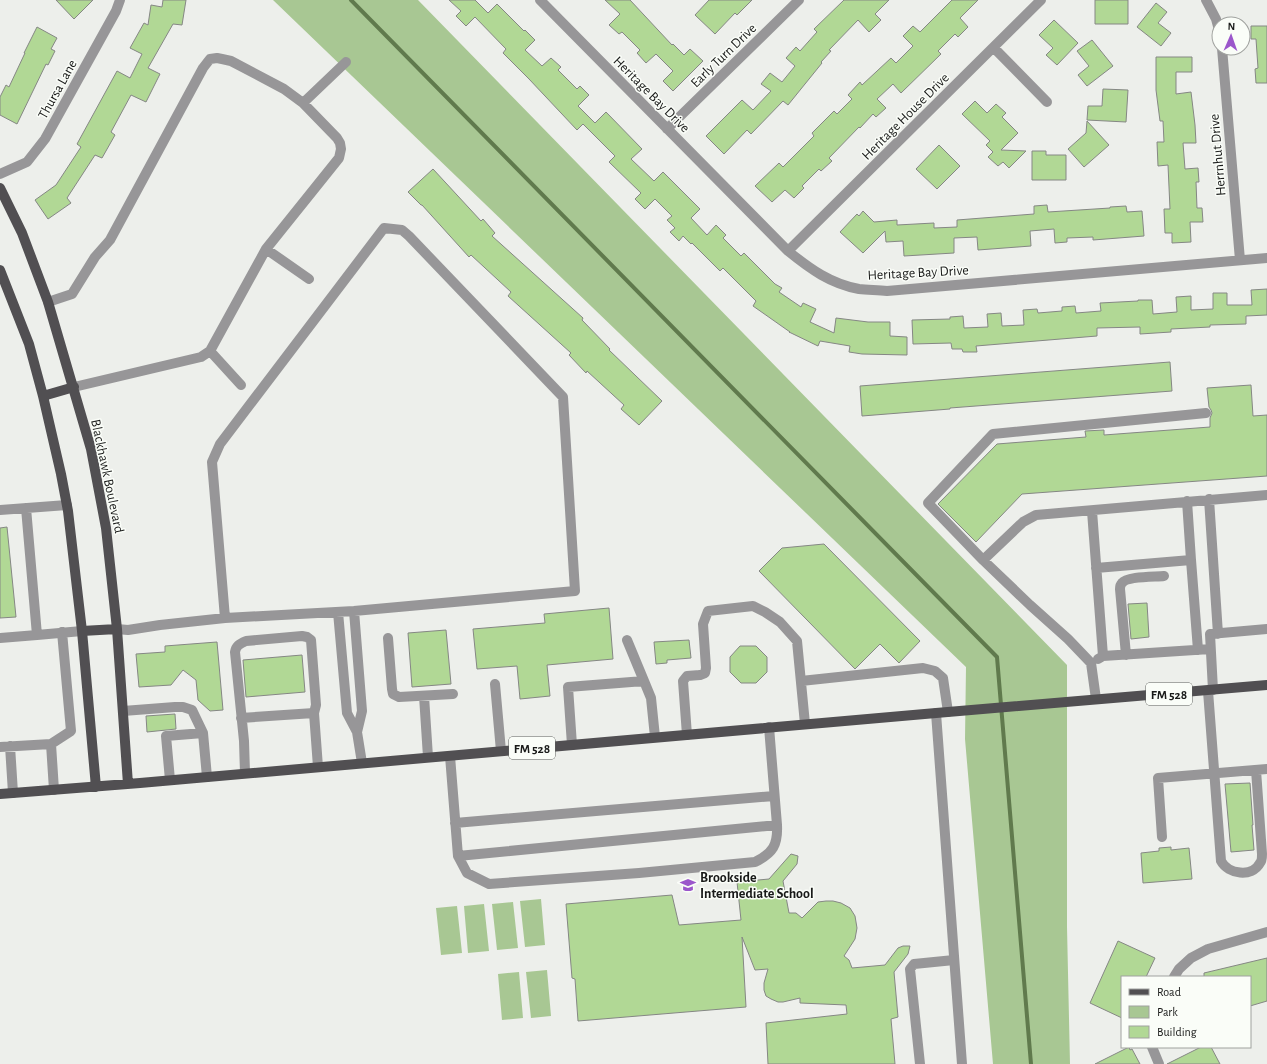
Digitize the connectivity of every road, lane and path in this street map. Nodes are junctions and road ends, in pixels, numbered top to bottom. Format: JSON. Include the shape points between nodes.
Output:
{"nodes":[{"id":1,"x":120,"y":0,"type":"edge"},
{"id":2,"x":540,"y":0,"type":"edge"},
{"id":3,"x":799,"y":0,"type":"edge"},
{"id":4,"x":1041,"y":0,"type":"edge"},
{"id":5,"x":1206,"y":0,"type":"edge"},
{"id":6,"x":1214,"y":16,"type":"edge"},
{"id":7,"x":994,"y":48,"type":"junction"},
{"id":8,"x":1223,"y":56,"type":"edge"},
{"id":9,"x":346,"y":62,"type":"dead end"},
{"id":10,"x":1047,"y":102,"type":"dead end"},
{"id":11,"x":304,"y":103,"type":"junction"},
{"id":12,"x":667,"y":130,"type":"junction"},
{"id":13,"x":0,"y":174,"type":"edge"},
{"id":14,"x":0,"y":188,"type":"edge"},
{"id":15,"x":266,"y":249,"type":"junction"},
{"id":16,"x":788,"y":251,"type":"junction"},
{"id":17,"x":1267,"y":258,"type":"edge"},
{"id":18,"x":1240,"y":260,"type":"junction"},
{"id":19,"x":0,"y":270,"type":"edge"},
{"id":20,"x":309,"y":278,"type":"dead end"},
{"id":21,"x":48,"y":302,"type":"junction"},
{"id":22,"x":210,"y":351,"type":"junction"},
{"id":23,"x":241,"y":385,"type":"dead end"},
{"id":24,"x":74,"y":387,"type":"junction"},
{"id":25,"x":43,"y":396,"type":"junction"},
{"id":26,"x":1206,"y":413,"type":"dead end"},
{"id":27,"x":1267,"y":495,"type":"edge"},
{"id":28,"x":1210,"y":499,"type":"junction"},
{"id":29,"x":1187,"y":501,"type":"junction"},
{"id":30,"x":67,"y":504,"type":"junction"},
{"id":31,"x":26,"y":508,"type":"junction"},
{"id":32,"x":0,"y":510,"type":"edge"},
{"id":33,"x":1092,"y":510,"type":"junction"},
{"id":34,"x":983,"y":560,"type":"junction"},
{"id":35,"x":1191,"y":560,"type":"junction"},
{"id":36,"x":1096,"y":568,"type":"junction"},
{"id":37,"x":1164,"y":576,"type":"dead end"},
{"id":38,"x":354,"y":611,"type":"junction"},
{"id":39,"x":338,"y":612,"type":"junction"},
{"id":40,"x":225,"y":618,"type":"junction"},
{"id":41,"x":117,"y":629,"type":"junction"},
{"id":42,"x":1267,"y":629,"type":"edge"},
{"id":43,"x":82,"y":631,"type":"junction"},
{"id":44,"x":62,"y":632,"type":"junction"},
{"id":45,"x":1218,"y":634,"type":"junction"},
{"id":46,"x":37,"y":635,"type":"junction"},
{"id":47,"x":0,"y":638,"type":"edge"},
{"id":48,"x":356,"y":638,"type":"junction"},
{"id":49,"x":388,"y":638,"type":"dead end"},
{"id":50,"x":341,"y":639,"type":"junction"},
{"id":51,"x":628,"y":640,"type":"dead end"},
{"id":52,"x":1210,"y":649,"type":"junction"},
{"id":53,"x":1198,"y":650,"type":"junction"},
{"id":54,"x":1126,"y":655,"type":"junction"},
{"id":55,"x":1103,"y":656,"type":"junction"},
{"id":56,"x":1091,"y":663,"type":"junction"},
{"id":57,"x":644,"y":681,"type":"junction"},
{"id":58,"x":801,"y":681,"type":"junction"},
{"id":59,"x":495,"y":684,"type":"dead end"},
{"id":60,"x":1267,"y":686,"type":"edge"},
{"id":61,"x":1210,"y":690,"type":"junction"},
{"id":62,"x":453,"y":694,"type":"dead end"},
{"id":63,"x":424,"y":696,"type":"junction"},
{"id":64,"x":1096,"y":699,"type":"junction"},
{"id":65,"x":123,"y":711,"type":"junction"},
{"id":66,"x":936,"y":712,"type":"junction"},
{"id":67,"x":948,"y":712,"type":"junction"},
{"id":68,"x":314,"y":713,"type":"junction"},
{"id":69,"x":241,"y":718,"type":"junction"},
{"id":70,"x":805,"y":724,"type":"junction"},
{"id":71,"x":769,"y":728,"type":"junction"},
{"id":72,"x":357,"y":732,"type":"junction"},
{"id":73,"x":203,"y":733,"type":"junction"},
{"id":74,"x":687,"y":735,"type":"junction"},
{"id":75,"x":655,"y":737,"type":"junction"},
{"id":76,"x":51,"y":744,"type":"junction"},
{"id":77,"x":572,"y":745,"type":"junction"},
{"id":78,"x":5,"y":747,"type":"edge"},
{"id":79,"x":501,"y":751,"type":"junction"},
{"id":80,"x":450,"y":756,"type":"junction"},
{"id":81,"x":428,"y":757,"type":"junction"},
{"id":82,"x":362,"y":763,"type":"junction"},
{"id":83,"x":318,"y":767,"type":"junction"},
{"id":84,"x":1267,"y":769,"type":"edge"},
{"id":85,"x":1256,"y":770,"type":"junction"},
{"id":86,"x":1214,"y":773,"type":"junction"},
{"id":87,"x":245,"y":774,"type":"junction"},
{"id":88,"x":207,"y":777,"type":"junction"},
{"id":89,"x":170,"y":780,"type":"junction"},
{"id":90,"x":128,"y":784,"type":"junction"},
{"id":91,"x":96,"y":787,"type":"junction"},
{"id":92,"x":54,"y":790,"type":"junction"},
{"id":93,"x":13,"y":793,"type":"junction"},
{"id":94,"x":0,"y":794,"type":"edge"},
{"id":95,"x":774,"y":796,"type":"junction"},
{"id":96,"x":455,"y":823,"type":"junction"},
{"id":97,"x":777,"y":825,"type":"junction"},
{"id":98,"x":1162,"y":837,"type":"dead end"},
{"id":99,"x":458,"y":856,"type":"junction"},
{"id":100,"x":1267,"y":932,"type":"edge"},
{"id":101,"x":954,"y":960,"type":"junction"},
{"id":102,"x":1175,"y":976,"type":"edge"},
{"id":103,"x":1152,"y":1048,"type":"edge"},
{"id":104,"x":920,"y":1064,"type":"edge"},
{"id":105,"x":962,"y":1064,"type":"edge"},
{"id":106,"x":1159,"y":1064,"type":"edge"}],
"edges":[{"from":1,"to":13,"type":"street","name":"Thursa Lane","via":[[45,139],[27,162]]},
{"from":2,"to":12,"type":"street","name":"Heritage Bay Drive"},
{"from":3,"to":12,"type":"street","name":"Early Turn Drive"},
{"from":4,"to":7,"type":"street","name":"Heritage House Drive"},
{"from":5,"to":6,"type":"street"},
{"from":7,"to":10,"type":"street"},
{"from":7,"to":16,"type":"street","name":"Heritage House Drive"},
{"from":8,"to":18,"type":"street","name":"Herrnhut Drive"},
{"from":9,"to":11,"type":"street"},
{"from":11,"to":15,"type":"street","via":[[340,143],[339,158]]},
{"from":11,"to":21,"type":"street","via":[[284,89],[231,61],[210,59],[110,240],[95,257],[72,294]]},
{"from":12,"to":16,"type":"street","name":"Heritage Bay Drive"},
{"from":14,"to":21,"type":"main road","name":"Blackhawk Boulevard","via":[[22,233]]},
{"from":15,"to":20,"type":"street"},
{"from":15,"to":22,"type":"street"},
{"from":16,"to":18,"type":"street","name":"Heritage Bay Drive","via":[[808,268],[843,285],[887,291]]},
{"from":17,"to":18,"type":"street","name":"Heritage Bay Drive"},
{"from":19,"to":25,"type":"main road","via":[[28,344]]},
{"from":21,"to":24,"type":"main road","name":"Blackhawk Boulevard"},
{"from":22,"to":23,"type":"street"},
{"from":22,"to":24,"type":"street","via":[[201,357]]},
{"from":24,"to":25,"type":"main road"},
{"from":24,"to":41,"type":"main road","name":"Blackhawk Boulevard","via":[[91,449],[106,528]]},
{"from":25,"to":30,"type":"main road"},
{"from":26,"to":34,"type":"street","via":[[993,434],[928,503]]},
{"from":27,"to":28,"type":"street"},
{"from":28,"to":29,"type":"street"},
{"from":28,"to":45,"type":"street"},
{"from":29,"to":33,"type":"street"},
{"from":29,"to":35,"type":"street"},
{"from":30,"to":31,"type":"street"},
{"from":30,"to":43,"type":"main road"},
{"from":31,"to":32,"type":"street"},
{"from":31,"to":46,"type":"street"},
{"from":33,"to":34,"type":"street","via":[[1036,515],[1023,522]]},
{"from":33,"to":36,"type":"street"},
{"from":34,"to":56,"type":"street"},
{"from":35,"to":36,"type":"street"},
{"from":35,"to":53,"type":"street"},
{"from":36,"to":55,"type":"street"},
{"from":37,"to":54,"type":"street","via":[[1134,578],[1121,583]]},
{"from":38,"to":39,"type":"street"},
{"from":38,"to":40,"type":"street","via":[[575,591],[562,397],[409,236],[402,230],[384,228],[220,444],[212,462]]},
{"from":38,"to":48,"type":"street"},
{"from":39,"to":40,"type":"street"},
{"from":39,"to":50,"type":"street"},
{"from":40,"to":41,"type":"street","via":[[128,630]]},
{"from":41,"to":43,"type":"main road"},
{"from":41,"to":65,"type":"main road","name":"Blackhawk Boulevard"},
{"from":42,"to":45,"type":"street"},
{"from":43,"to":44,"type":"street"},
{"from":43,"to":91,"type":"main road"},
{"from":44,"to":46,"type":"street"},
{"from":44,"to":76,"type":"street","via":[[71,731]]},
{"from":45,"to":52,"type":"street","via":[[1210,634]]},
{"from":46,"to":47,"type":"street"},
{"from":48,"to":50,"type":"street"},
{"from":48,"to":72,"type":"street","via":[[362,711]]},
{"from":49,"to":63,"type":"street","via":[[393,694],[399,697]]},
{"from":50,"to":72,"type":"street","via":[[347,712]]},
{"from":51,"to":57,"type":"street"},
{"from":52,"to":53,"type":"street"},
{"from":52,"to":61,"type":"street"},
{"from":53,"to":54,"type":"street"},
{"from":54,"to":55,"type":"street"},
{"from":55,"to":56,"type":"street"},
{"from":56,"to":64,"type":"street"},
{"from":57,"to":75,"type":"street","via":[[651,698]]},
{"from":57,"to":77,"type":"street","via":[[568,688]]},
{"from":58,"to":67,"type":"street","via":[[923,668],[936,671],[943,678]]},
{"from":58,"to":70,"type":"street"},
{"from":58,"to":74,"type":"street","via":[[797,641],[780,622],[753,606],[708,611],[703,624],[705,673],[687,676],[683,681]]},
{"from":59,"to":79,"type":"street"},
{"from":60,"to":61,"type":"main road","number":"FM 528"},
{"from":61,"to":64,"type":"main road","number":"FM 528"},
{"from":61,"to":86,"type":"street"},
{"from":62,"to":63,"type":"street"},
{"from":63,"to":81,"type":"street"},
{"from":64,"to":67,"type":"main road","number":"FM 528"},
{"from":65,"to":73,"type":"street","via":[[183,707],[192,710]]},
{"from":65,"to":90,"type":"main road","name":"Blackhawk Boulevard"},
{"from":66,"to":67,"type":"main road","number":"FM 528"},
{"from":66,"to":70,"type":"main road","number":"FM 528"},
{"from":66,"to":101,"type":"street"},
{"from":68,"to":69,"type":"street"},
{"from":68,"to":69,"type":"street","via":[[316,705],[311,640],[302,636],[239,644],[235,652]]},
{"from":68,"to":83,"type":"street"},
{"from":69,"to":87,"type":"street"},
{"from":70,"to":71,"type":"main road","number":"FM 528"},
{"from":71,"to":74,"type":"main road","number":"FM 528"},
{"from":71,"to":95,"type":"street"},
{"from":72,"to":82,"type":"street"},
{"from":73,"to":88,"type":"street"},
{"from":73,"to":89,"type":"street","via":[[166,736]]},
{"from":74,"to":75,"type":"main road","number":"FM 528"},
{"from":75,"to":77,"type":"main road","number":"FM 528"},
{"from":76,"to":78,"type":"street"},
{"from":76,"to":92,"type":"street"},
{"from":77,"to":79,"type":"main road","number":"FM 528"},
{"from":78,"to":93,"type":"street"},
{"from":79,"to":80,"type":"main road","number":"FM 528"},
{"from":80,"to":81,"type":"main road","number":"FM 528"},
{"from":80,"to":96,"type":"street"},
{"from":81,"to":82,"type":"main road","number":"FM 528"},
{"from":82,"to":83,"type":"main road","number":"FM 528"},
{"from":83,"to":87,"type":"main road","number":"FM 528"},
{"from":84,"to":85,"type":"street"},
{"from":85,"to":86,"type":"street"},
{"from":85,"to":86,"type":"street","via":[[1262,854],[1260,864],[1250,871],[1242,872],[1228,869],[1221,861]]},
{"from":86,"to":98,"type":"street","via":[[1158,778]]},
{"from":87,"to":88,"type":"main road","number":"FM 528"},
{"from":88,"to":89,"type":"main road","number":"FM 528"},
{"from":89,"to":90,"type":"main road","number":"FM 528"},
{"from":90,"to":91,"type":"main road","number":"FM 528"},
{"from":91,"to":92,"type":"main road","number":"FM 528"},
{"from":92,"to":93,"type":"main road","number":"FM 528"},
{"from":93,"to":94,"type":"main road","number":"FM 528"},
{"from":95,"to":96,"type":"street"},
{"from":95,"to":97,"type":"street"},
{"from":96,"to":99,"type":"street"},
{"from":97,"to":99,"type":"street"},
{"from":97,"to":99,"type":"street","via":[[778,836],[775,846],[766,857],[755,862],[488,884],[467,873]]},
{"from":100,"to":102,"type":"street","via":[[1208,949],[1191,958],[1179,968]]},
{"from":101,"to":104,"type":"street","via":[[914,964],[910,969]]},
{"from":101,"to":105,"type":"street"},
{"from":103,"to":106,"type":"street"}]}
